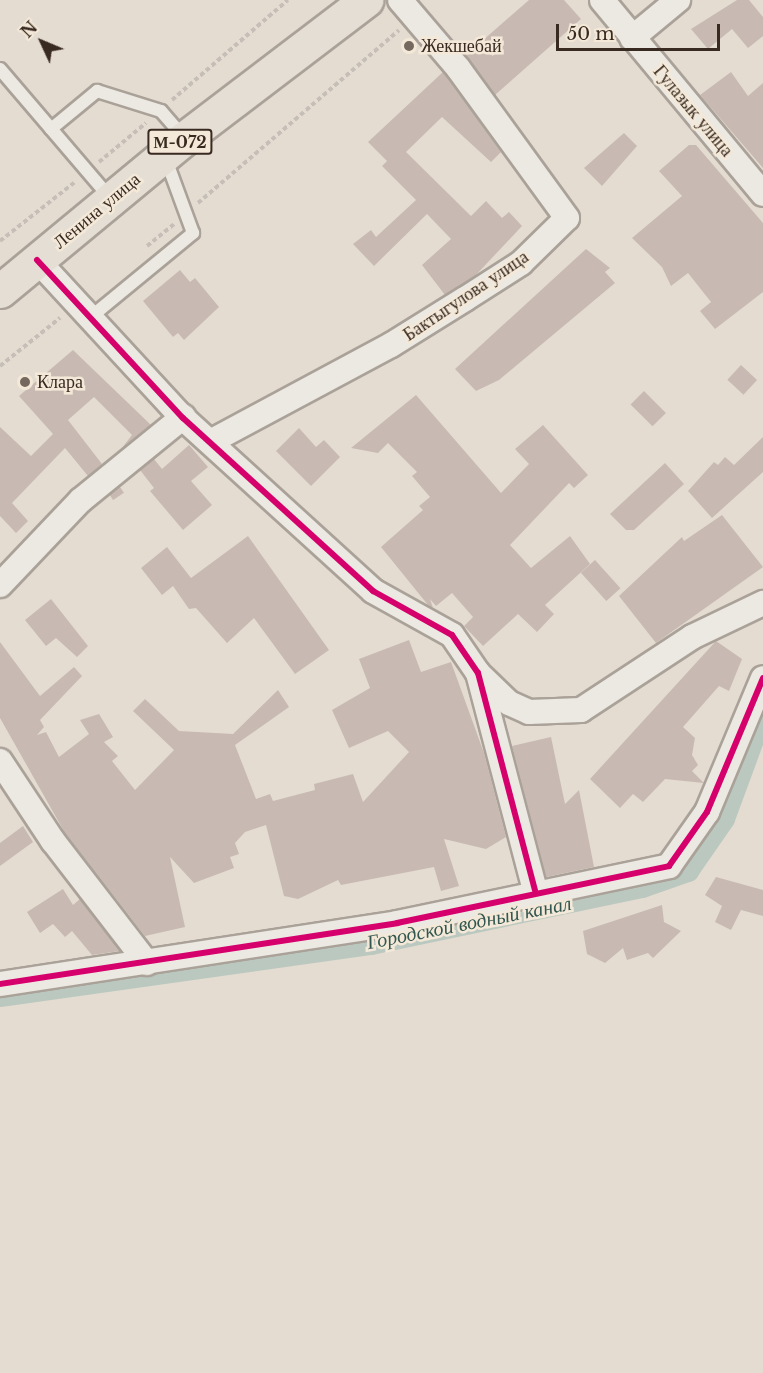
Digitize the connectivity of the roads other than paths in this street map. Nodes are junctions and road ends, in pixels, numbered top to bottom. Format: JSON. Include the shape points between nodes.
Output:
{"nodes":[{"id":1,"x":366,"y":0,"type":"edge"},
{"id":2,"x":602,"y":0,"type":"edge"},
{"id":3,"x":678,"y":0,"type":"edge"},
{"id":4,"x":408,"y":8,"type":"edge"},
{"id":5,"x":632,"y":38,"type":"junction"},
{"id":6,"x":0,"y":69,"type":"edge"},
{"id":7,"x":51,"y":129,"type":"junction"},
{"id":8,"x":174,"y":147,"type":"junction"},
{"id":9,"x":763,"y":194,"type":"edge"},
{"id":10,"x":111,"y":199,"type":"junction"},
{"id":11,"x":37,"y":260,"type":"junction"},
{"id":12,"x":0,"y":291,"type":"edge"},
{"id":13,"x":86,"y":309,"type":"junction"},
{"id":14,"x":183,"y":417,"type":"junction"},
{"id":15,"x":210,"y":442,"type":"junction"},
{"id":16,"x":0,"y":585,"type":"edge"},
{"id":17,"x":763,"y":603,"type":"edge"},
{"id":18,"x":478,"y":673,"type":"junction"},
{"id":19,"x":763,"y":678,"type":"edge"},
{"id":20,"x":0,"y":760,"type":"edge"},
{"id":21,"x":535,"y":891,"type":"junction"},
{"id":22,"x":147,"y":963,"type":"junction"},
{"id":23,"x":0,"y":984,"type":"edge"}],
"edges":[{"from":1,"to":8,"type":"main road","name":"Ленина улица","number":"М-072"},
{"from":2,"to":5,"type":"street","name":"Гулазык улица"},
{"from":3,"to":5,"type":"street"},
{"from":4,"to":15,"type":"street","name":"Бактыгулова улица","via":[[567,218],[521,263],[447,310]]},
{"from":5,"to":9,"type":"street","name":"Гулазык улица"},
{"from":6,"to":7,"type":"lane"},
{"from":7,"to":8,"type":"lane","via":[[97,91],[160,111]]},
{"from":7,"to":10,"type":"lane"},
{"from":8,"to":10,"type":"main road","name":"Ленина улица","number":"М-072"},
{"from":8,"to":13,"type":"lane","via":[[193,233]]},
{"from":10,"to":11,"type":"main road","name":"Ленина улица","number":"М-072"},
{"from":11,"to":12,"type":"main road","name":"Ленина улица","number":"М-072"},
{"from":11,"to":13,"type":"street"},
{"from":13,"to":14,"type":"street"},
{"from":14,"to":15,"type":"street"},
{"from":14,"to":16,"type":"street","via":[[81,500]]},
{"from":15,"to":18,"type":"street","via":[[374,591],[452,634]]},
{"from":17,"to":18,"type":"street","via":[[692,637],[581,711],[530,712],[509,703]]},
{"from":18,"to":21,"type":"street"},
{"from":19,"to":21,"type":"street","via":[[707,812],[669,866]]},
{"from":20,"to":22,"type":"street","via":[[52,841]]},
{"from":21,"to":22,"type":"street","via":[[396,923]]},
{"from":22,"to":23,"type":"street"}]}
